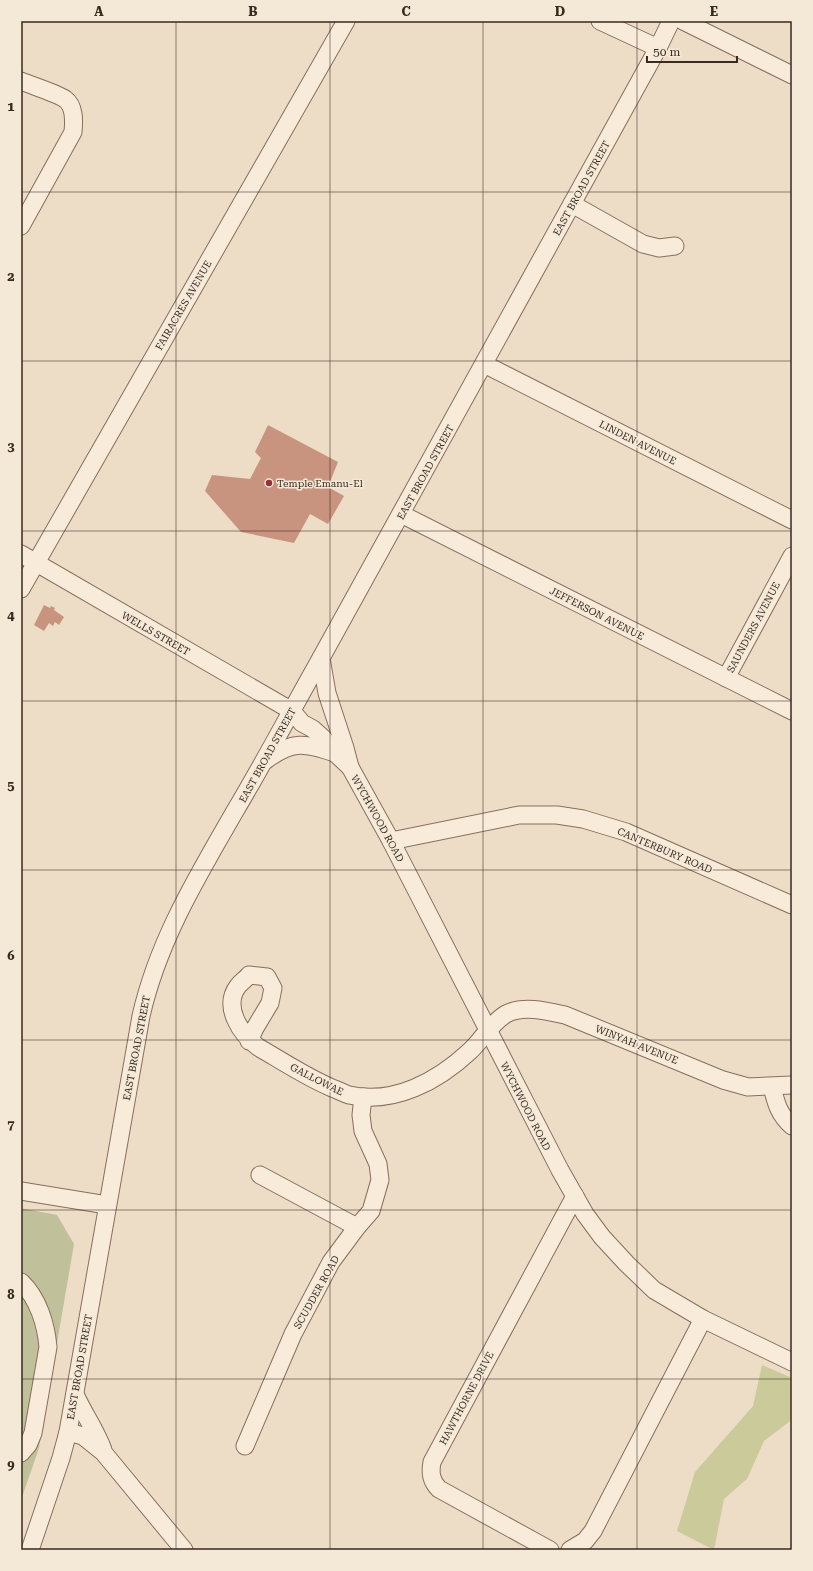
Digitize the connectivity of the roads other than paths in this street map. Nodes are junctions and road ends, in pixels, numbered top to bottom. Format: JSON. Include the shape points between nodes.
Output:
{"nodes":[{"id":1,"x":346,"y":21,"type":"edge"},
{"id":2,"x":600,"y":21,"type":"edge"},
{"id":3,"x":671,"y":21,"type":"edge"},
{"id":4,"x":683,"y":21,"type":"edge"},
{"id":5,"x":658,"y":48,"type":"junction"},
{"id":6,"x":792,"y":76,"type":"edge"},
{"id":7,"x":21,"y":81,"type":"edge"},
{"id":8,"x":572,"y":204,"type":"junction"},
{"id":9,"x":21,"y":226,"type":"edge"},
{"id":10,"x":675,"y":246,"type":"dead end"},
{"id":11,"x":484,"y":364,"type":"junction"},
{"id":12,"x":401,"y":514,"type":"junction"},
{"id":13,"x":792,"y":520,"type":"edge"},
{"id":14,"x":792,"y":556,"type":"edge"},
{"id":15,"x":28,"y":559,"type":"edge"},
{"id":16,"x":21,"y":589,"type":"edge"},
{"id":17,"x":321,"y":658,"type":"junction"},
{"id":18,"x":726,"y":678,"type":"junction"},
{"id":19,"x":292,"y":711,"type":"junction"},
{"id":20,"x":792,"y":711,"type":"edge"},
{"id":21,"x":340,"y":750,"type":"junction"},
{"id":22,"x":264,"y":761,"type":"junction"},
{"id":23,"x":391,"y":841,"type":"junction"},
{"id":24,"x":792,"y":904,"type":"edge"},
{"id":25,"x":488,"y":1031,"type":"junction"},
{"id":26,"x":249,"y":1041,"type":"dead end"},
{"id":27,"x":792,"y":1085,"type":"edge"},
{"id":28,"x":772,"y":1087,"type":"junction"},
{"id":29,"x":363,"y":1097,"type":"junction"},
{"id":30,"x":792,"y":1126,"type":"edge"},
{"id":31,"x":260,"y":1175,"type":"dead end"},
{"id":32,"x":21,"y":1191,"type":"edge"},
{"id":33,"x":575,"y":1196,"type":"junction"},
{"id":34,"x":107,"y":1205,"type":"junction"},
{"id":35,"x":357,"y":1227,"type":"junction"},
{"id":36,"x":21,"y":1282,"type":"edge"},
{"id":37,"x":703,"y":1319,"type":"junction"},
{"id":38,"x":792,"y":1362,"type":"edge"},
{"id":39,"x":75,"y":1394,"type":"junction"},
{"id":40,"x":68,"y":1432,"type":"junction"},
{"id":41,"x":244,"y":1446,"type":"dead end"},
{"id":42,"x":104,"y":1452,"type":"junction"},
{"id":43,"x":21,"y":1453,"type":"edge"},
{"id":44,"x":30,"y":1550,"type":"edge"},
{"id":45,"x":184,"y":1550,"type":"edge"},
{"id":46,"x":550,"y":1550,"type":"edge"},
{"id":47,"x":570,"y":1550,"type":"edge"}],
"edges":[{"from":1,"to":15,"type":"street","name":"FAIRACRES AVENUE"},
{"from":2,"to":5,"type":"street"},
{"from":3,"to":5,"type":"street","name":"EAST BROAD STREET"},
{"from":4,"to":6,"type":"street"},
{"from":5,"to":8,"type":"street","name":"EAST BROAD STREET"},
{"from":7,"to":9,"type":"street","via":[[66,100],[72,109],[74,123],[73,132]]},
{"from":8,"to":10,"type":"street","via":[[643,244],[659,248]]},
{"from":8,"to":11,"type":"street","name":"EAST BROAD STREET"},
{"from":11,"to":12,"type":"street","name":"EAST BROAD STREET"},
{"from":11,"to":13,"type":"street","name":"LINDEN AVENUE"},
{"from":12,"to":17,"type":"street","name":"EAST BROAD STREET"},
{"from":12,"to":18,"type":"street","name":"JEFFERSON AVENUE"},
{"from":14,"to":18,"type":"street","name":"SAUNDERS AVENUE"},
{"from":15,"to":16,"type":"street","name":"FAIRACRES AVENUE"},
{"from":15,"to":19,"type":"street","name":"WELLS STREET"},
{"from":17,"to":19,"type":"street","name":"EAST BROAD STREET"},
{"from":17,"to":21,"type":"street","name":"WYCHWOOD ROAD"},
{"from":18,"to":20,"type":"street","name":"JEFFERSON AVENUE"},
{"from":19,"to":21,"type":"street","name":"WYCHWOOD ROAD","via":[[302,723]]},
{"from":19,"to":22,"type":"street","name":"EAST BROAD STREET"},
{"from":21,"to":22,"type":"street","name":"WYCHWOOD ROAD","via":[[301,744],[280,750]]},
{"from":21,"to":23,"type":"street","name":"WYCHWOOD ROAD"},
{"from":22,"to":34,"type":"street","name":"EAST BROAD STREET","via":[[203,864],[171,926],[153,970],[140,1016]]},
{"from":23,"to":24,"type":"street","name":"CANTERBURY ROAD","via":[[519,815],[557,815],[583,819],[626,832]]},
{"from":23,"to":25,"type":"street","name":"WYCHWOOD ROAD"},
{"from":25,"to":28,"type":"street","name":"WINYAH AVENUE","via":[[506,1014],[520,1010],[545,1011],[565,1015],[724,1080],[748,1087]]},
{"from":25,"to":29,"type":"street","name":"GALLOWAE","via":[[470,1051],[441,1075],[402,1093]]},
{"from":25,"to":33,"type":"street","name":"WYCHWOOD ROAD"},
{"from":26,"to":29,"type":"street","name":"GALLOWAE","via":[[317,1081],[348,1094]]},
{"from":27,"to":28,"type":"street","name":"WINYAH AVENUE"},
{"from":28,"to":30,"type":"street","via":[[777,1107]]},
{"from":29,"to":35,"type":"street","name":"SCUDDER ROAD","via":[[363,1132],[378,1164],[380,1180],[371,1212]]},
{"from":31,"to":35,"type":"street"},
{"from":32,"to":34,"type":"street"},
{"from":33,"to":37,"type":"street","name":"WYCHWOOD ROAD","via":[[602,1237],[654,1290]]},
{"from":33,"to":46,"type":"street","name":"HAWTHORNE DRIVE","via":[[432,1462],[431,1469],[434,1483],[439,1489]]},
{"from":34,"to":39,"type":"street","name":"EAST BROAD STREET"},
{"from":35,"to":41,"type":"street","name":"SCUDDER ROAD","via":[[331,1262],[293,1334]]},
{"from":36,"to":43,"type":"street","via":[[42,1316],[48,1347],[33,1434]]},
{"from":37,"to":38,"type":"street","name":"WYCHWOOD ROAD"},
{"from":37,"to":47,"type":"street","via":[[593,1531],[585,1541]]},
{"from":39,"to":40,"type":"street","name":"EAST BROAD STREET"},
{"from":39,"to":42,"type":"street"},
{"from":40,"to":42,"type":"street","via":[[83,1436]]},
{"from":40,"to":44,"type":"street","name":"EAST BROAD STREET"},
{"from":42,"to":45,"type":"street"}]}
